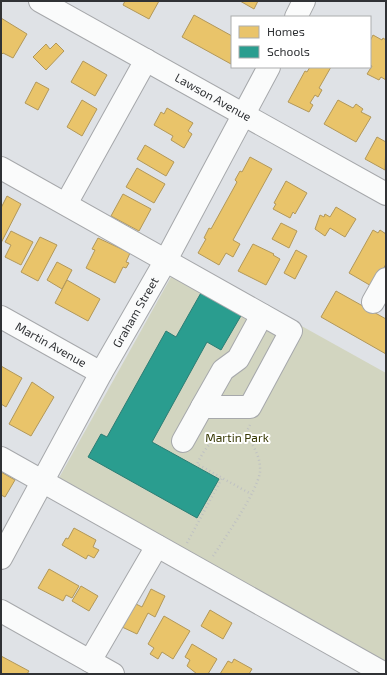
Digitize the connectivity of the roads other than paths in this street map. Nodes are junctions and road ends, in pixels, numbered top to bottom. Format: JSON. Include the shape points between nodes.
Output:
{"nodes":[{"id":1,"x":40,"y":1,"type":"edge"},
{"id":2,"x":304,"y":1,"type":"edge"},
{"id":3,"x":296,"y":16,"type":"edge"},
{"id":4,"x":146,"y":60,"type":"junction"},
{"id":5,"x":268,"y":68,"type":"edge"},
{"id":6,"x":244,"y":115,"type":"junction"},
{"id":7,"x":1,"y":168,"type":"edge"},
{"id":8,"x":386,"y":194,"type":"edge"},
{"id":9,"x":66,"y":204,"type":"junction"},
{"id":10,"x":166,"y":260,"type":"junction"},
{"id":11,"x":386,"y":279,"type":"edge"},
{"id":12,"x":373,"y":302,"type":"dead end"},
{"id":13,"x":262,"y":315,"type":"junction"},
{"id":14,"x":1,"y":317,"type":"edge"},
{"id":15,"x":102,"y":373,"type":"junction"},
{"id":16,"x":202,"y":407,"type":"junction"},
{"id":17,"x":183,"y":441,"type":"dead end"},
{"id":18,"x":1,"y":458,"type":"edge"},
{"id":19,"x":43,"y":482,"type":"junction"},
{"id":20,"x":157,"y":546,"type":"junction"},
{"id":21,"x":1,"y":558,"type":"edge"},
{"id":22,"x":1,"y":611,"type":"edge"},
{"id":23,"x":90,"y":661,"type":"junction"},
{"id":24,"x":113,"y":674,"type":"edge"},
{"id":25,"x":385,"y":674,"type":"edge"}],
"edges":[{"from":1,"to":4,"type":"street","name":"Lawson Avenue"},
{"from":2,"to":3,"type":"street"},
{"from":4,"to":6,"type":"street","name":"Lawson Avenue"},
{"from":4,"to":9,"type":"street"},
{"from":5,"to":6,"type":"street","name":"Graham Street"},
{"from":6,"to":8,"type":"street","name":"Lawson Avenue"},
{"from":6,"to":10,"type":"street","name":"Graham Street"},
{"from":7,"to":9,"type":"street"},
{"from":9,"to":10,"type":"street"},
{"from":10,"to":13,"type":"street"},
{"from":10,"to":15,"type":"street","name":"Graham Street"},
{"from":11,"to":12,"type":"street"},
{"from":13,"to":16,"type":"street","via":[[238,359],[222,370]]},
{"from":13,"to":16,"type":"street","via":[[291,331],[250,407]]},
{"from":14,"to":15,"type":"street","name":"Martin Avenue"},
{"from":15,"to":19,"type":"street","name":"Graham Street"},
{"from":16,"to":17,"type":"street"},
{"from":18,"to":19,"type":"street"},
{"from":19,"to":20,"type":"street"},
{"from":19,"to":21,"type":"street","name":"Graham Street"},
{"from":20,"to":23,"type":"street"},
{"from":20,"to":25,"type":"street"},
{"from":22,"to":23,"type":"street"},
{"from":23,"to":24,"type":"street"}]}
